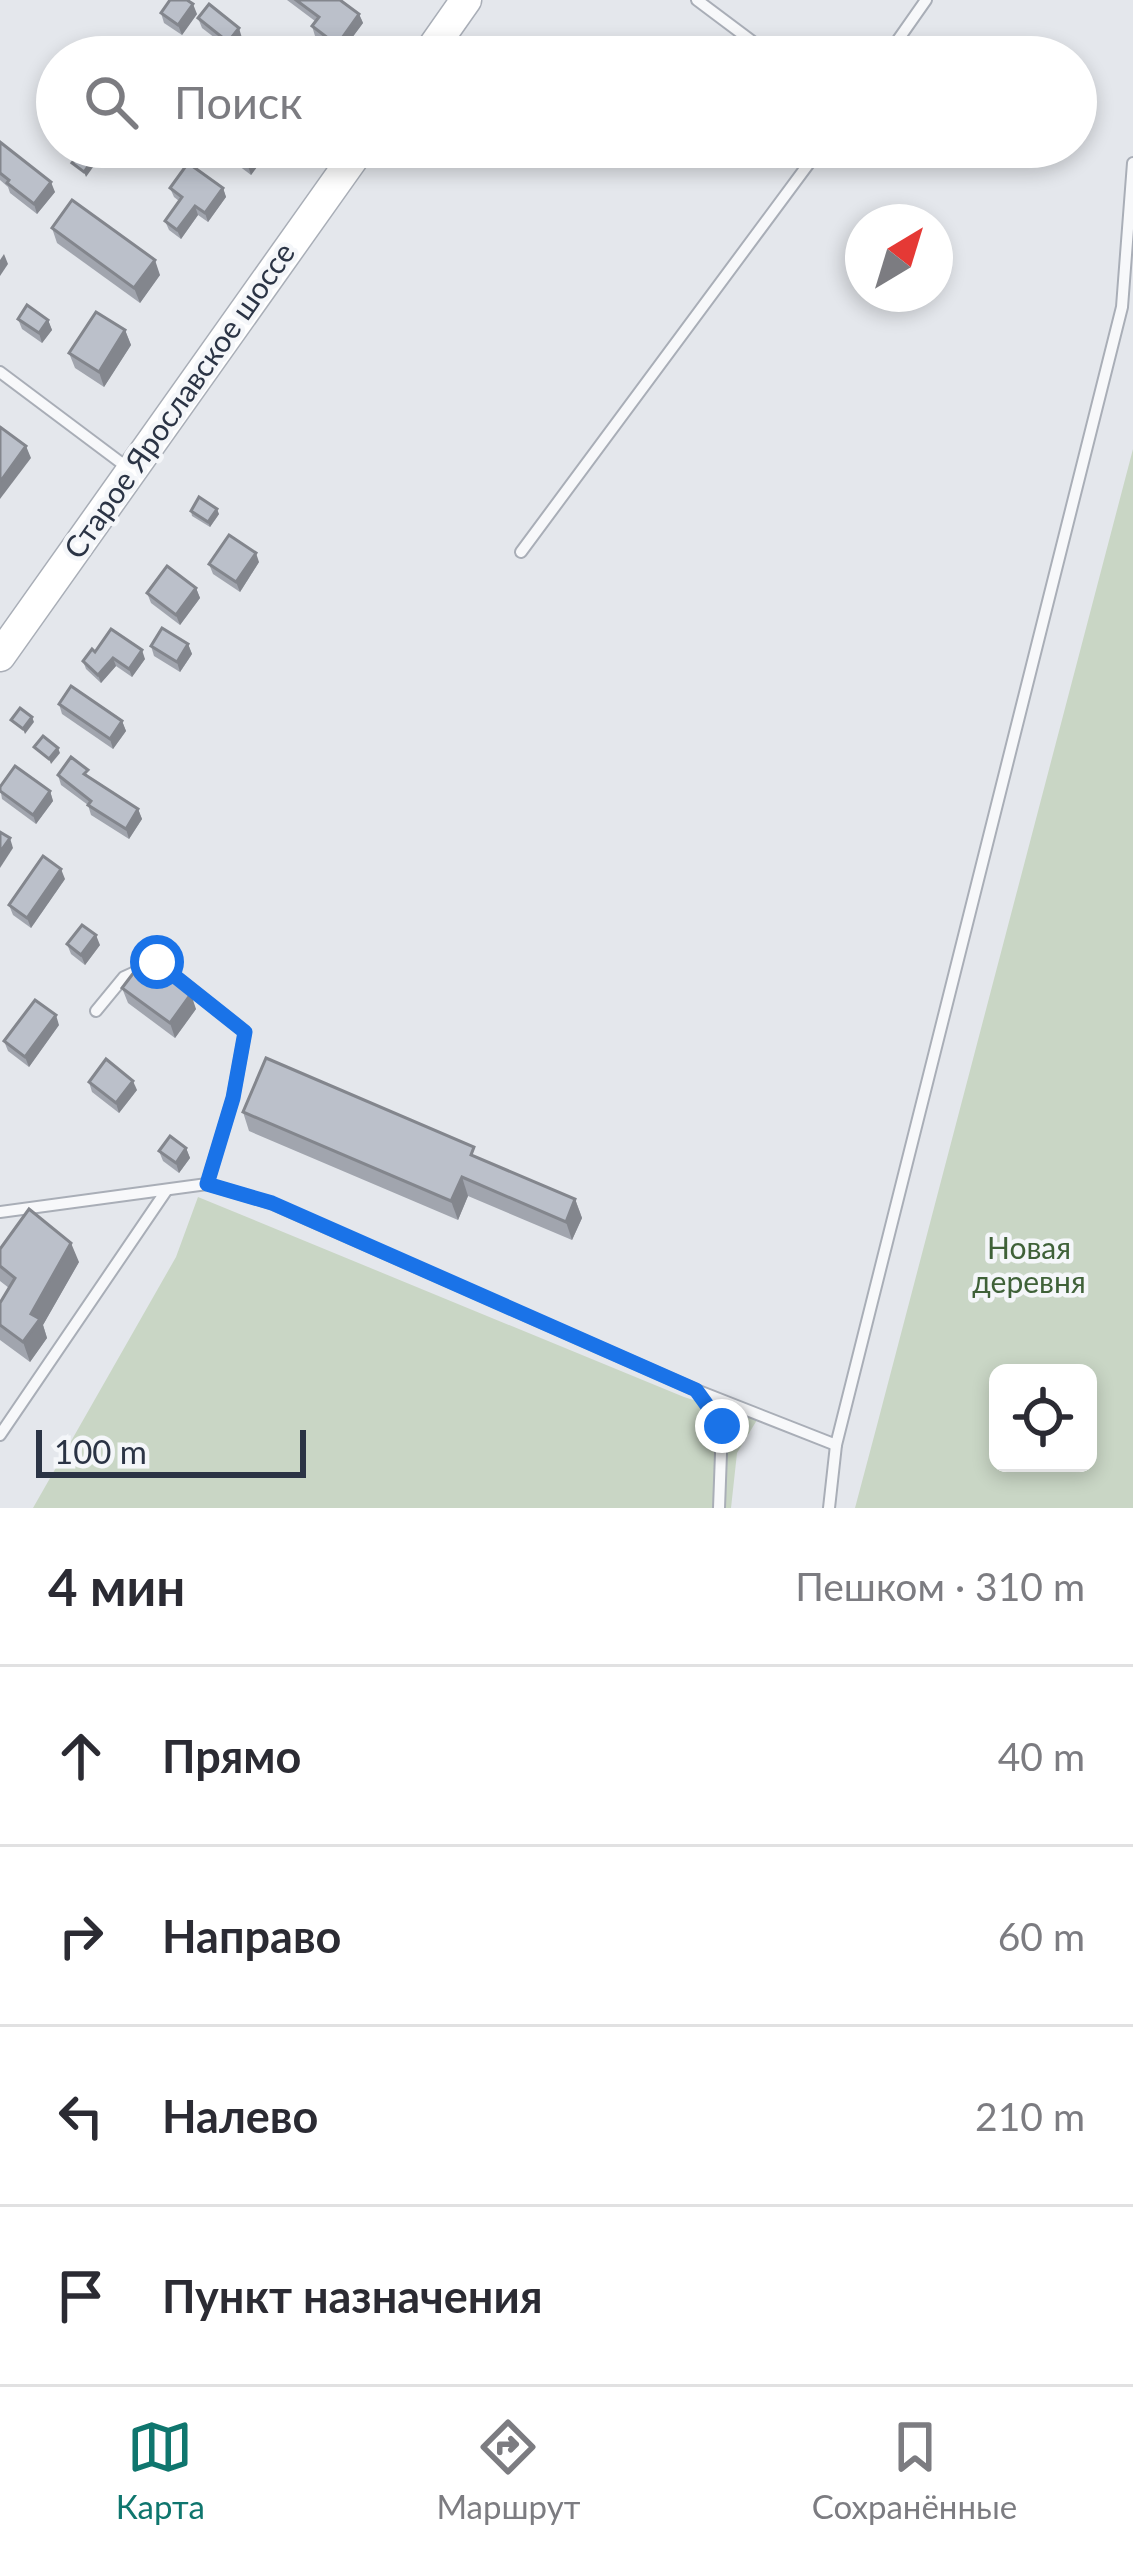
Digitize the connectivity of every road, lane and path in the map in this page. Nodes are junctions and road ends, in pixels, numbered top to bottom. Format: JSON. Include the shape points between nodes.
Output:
{"nodes":[{"id":1,"x":466,"y":0,"type":"edge"},
{"id":2,"x":697,"y":0,"type":"edge"},
{"id":3,"x":926,"y":0,"type":"edge"},
{"id":4,"x":440,"y":36,"type":"edge"},
{"id":5,"x":745,"y":36,"type":"edge"},
{"id":6,"x":901,"y":36,"type":"edge"},
{"id":7,"x":1133,"y":163,"type":"edge"},
{"id":8,"x":346,"y":168,"type":"edge"},
{"id":9,"x":804,"y":168,"type":"edge"},
{"id":10,"x":0,"y":372,"type":"edge"},
{"id":11,"x":130,"y":470,"type":"junction"},
{"id":12,"x":521,"y":552,"type":"dead end"},
{"id":13,"x":0,"y":656,"type":"edge"},
{"id":14,"x":95,"y":1011,"type":"dead end"},
{"id":15,"x":207,"y":1184,"type":"junction"},
{"id":16,"x":166,"y":1191,"type":"junction"},
{"id":17,"x":0,"y":1212,"type":"edge"},
{"id":18,"x":696,"y":1390,"type":"junction"},
{"id":19,"x":0,"y":1435,"type":"edge"},
{"id":20,"x":836,"y":1444,"type":"junction"},
{"id":21,"x":719,"y":1508,"type":"edge"},
{"id":22,"x":830,"y":1508,"type":"edge"}],
"edges":[{"from":1,"to":4,"type":"main road"},
{"from":2,"to":5,"type":"lane"},
{"from":3,"to":6,"type":"lane"},
{"from":7,"to":20,"type":"lane","via":[[1122,308]]},
{"from":8,"to":11,"type":"main road","name":"Старое Ярославское шоссе"},
{"from":9,"to":12,"type":"lane"},
{"from":10,"to":11,"type":"lane"},
{"from":11,"to":13,"type":"main road","name":"Старое Ярославское шоссе"},
{"from":14,"to":15,"type":"lane","via":[[124,976],[157,962],[245,1032]]},
{"from":15,"to":16,"type":"lane"},
{"from":15,"to":18,"type":"lane","via":[[272,1203]]},
{"from":16,"to":17,"type":"lane"},
{"from":16,"to":19,"type":"lane"},
{"from":18,"to":20,"type":"lane"},
{"from":18,"to":21,"type":"lane","via":[[722,1426]]},
{"from":20,"to":22,"type":"lane"}]}
